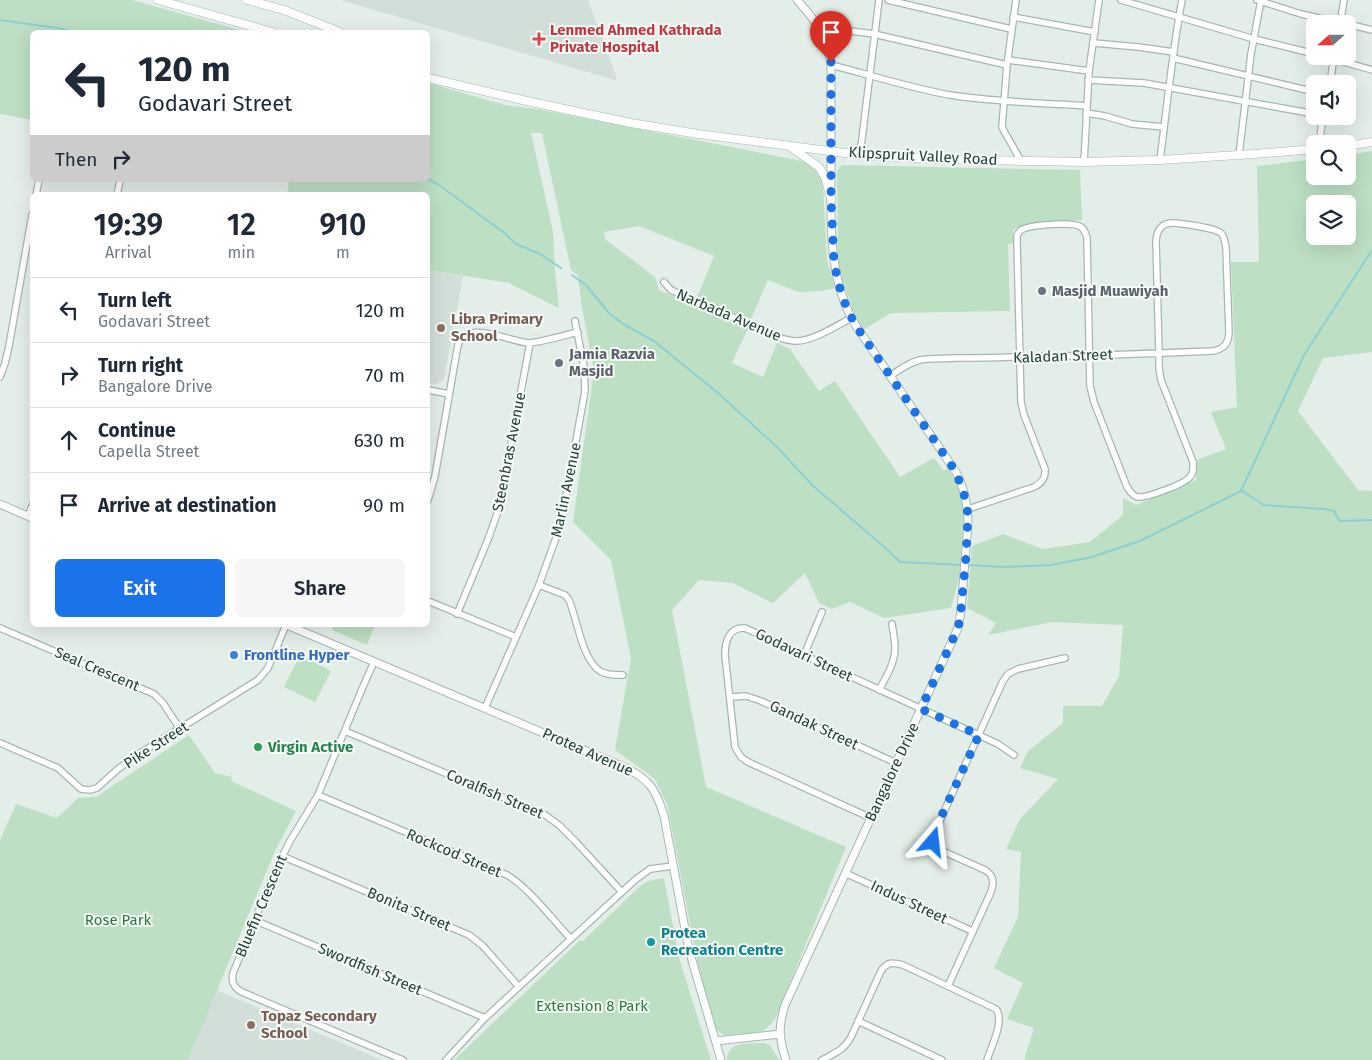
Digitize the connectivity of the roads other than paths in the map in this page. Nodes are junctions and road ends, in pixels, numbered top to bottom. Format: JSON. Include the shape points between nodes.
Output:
{"nodes":[{"id":1,"x":158,"y":0,"type":"edge"},
{"id":2,"x":247,"y":0,"type":"edge"},
{"id":3,"x":797,"y":0,"type":"edge"},
{"id":4,"x":879,"y":0,"type":"edge"},
{"id":5,"x":888,"y":0,"type":"edge"},
{"id":6,"x":1016,"y":0,"type":"edge"},
{"id":7,"x":1099,"y":0,"type":"edge"},
{"id":8,"x":1121,"y":0,"type":"edge"},
{"id":9,"x":1182,"y":0,"type":"edge"},
{"id":10,"x":1260,"y":0,"type":"edge"},
{"id":11,"x":1344,"y":0,"type":"edge"},
{"id":12,"x":1306,"y":15,"type":"edge"},
{"id":13,"x":1343,"y":15,"type":"edge"},
{"id":14,"x":1179,"y":16,"type":"junction"},
{"id":15,"x":1013,"y":18,"type":"junction"},
{"id":16,"x":820,"y":27,"type":"junction"},
{"id":17,"x":1356,"y":27,"type":"edge"},
{"id":18,"x":1011,"y":29,"type":"junction"},
{"id":19,"x":265,"y":30,"type":"edge"},
{"id":20,"x":335,"y":30,"type":"edge"},
{"id":21,"x":1372,"y":30,"type":"edge"},
{"id":22,"x":1095,"y":32,"type":"junction"},
{"id":23,"x":874,"y":34,"type":"junction"},
{"id":24,"x":1254,"y":39,"type":"junction"},
{"id":25,"x":1094,"y":43,"type":"junction"},
{"id":26,"x":1306,"y":52,"type":"edge"},
{"id":27,"x":1173,"y":55,"type":"junction"},
{"id":28,"x":1007,"y":63,"type":"junction"},
{"id":29,"x":831,"y":65,"type":"junction"},
{"id":30,"x":1356,"y":65,"type":"edge"},
{"id":31,"x":1372,"y":70,"type":"edge"},
{"id":32,"x":1089,"y":71,"type":"junction"},
{"id":33,"x":430,"y":74,"type":"edge"},
{"id":34,"x":871,"y":75,"type":"junction"},
{"id":35,"x":1248,"y":76,"type":"junction"},
{"id":36,"x":430,"y":78,"type":"edge"},
{"id":37,"x":1088,"y":80,"type":"junction"},
{"id":38,"x":447,"y":82,"type":"junction"},
{"id":39,"x":1170,"y":87,"type":"junction"},
{"id":40,"x":1306,"y":90,"type":"edge"},
{"id":41,"x":1004,"y":101,"type":"junction"},
{"id":42,"x":1245,"y":102,"type":"junction"},
{"id":43,"x":1087,"y":106,"type":"junction"},
{"id":44,"x":1306,"y":112,"type":"edge"},
{"id":45,"x":1086,"y":114,"type":"junction"},
{"id":46,"x":1164,"y":127,"type":"junction"},
{"id":47,"x":1372,"y":142,"type":"edge"},
{"id":48,"x":1356,"y":145,"type":"edge"},
{"id":49,"x":790,"y":146,"type":"junction"},
{"id":50,"x":1306,"y":150,"type":"edge"},
{"id":51,"x":831,"y":151,"type":"junction"},
{"id":52,"x":860,"y":155,"type":"junction"},
{"id":53,"x":1239,"y":155,"type":"junction"},
{"id":54,"x":1160,"y":160,"type":"junction"},
{"id":55,"x":1021,"y":161,"type":"junction"},
{"id":56,"x":1084,"y":162,"type":"junction"},
{"id":57,"x":831,"y":199,"type":"junction"},
{"id":58,"x":30,"y":225,"type":"edge"},
{"id":59,"x":664,"y":282,"type":"dead end"},
{"id":60,"x":852,"y":318,"type":"junction"},
{"id":61,"x":575,"y":321,"type":"dead end"},
{"id":62,"x":578,"y":332,"type":"junction"},
{"id":63,"x":530,"y":343,"type":"junction"},
{"id":64,"x":1160,"y":353,"type":"junction"},
{"id":65,"x":1090,"y":355,"type":"junction"},
{"id":66,"x":1020,"y":357,"type":"junction"},
{"id":67,"x":3,"y":363,"type":"edge"},
{"id":68,"x":890,"y":376,"type":"junction"},
{"id":69,"x":0,"y":377,"type":"edge"},
{"id":70,"x":430,"y":390,"type":"edge"},
{"id":71,"x":449,"y":394,"type":"junction"},
{"id":72,"x":430,"y":493,"type":"edge"},
{"id":73,"x":0,"y":504,"type":"edge"},
{"id":74,"x":968,"y":509,"type":"junction"},
{"id":75,"x":30,"y":517,"type":"edge"},
{"id":76,"x":538,"y":585,"type":"junction"},
{"id":77,"x":430,"y":602,"type":"edge"},
{"id":78,"x":822,"y":612,"type":"dead end"},
{"id":79,"x":457,"y":614,"type":"junction"},
{"id":80,"x":892,"y":624,"type":"dead end"},
{"id":81,"x":286,"y":627,"type":"edge"},
{"id":82,"x":292,"y":627,"type":"edge"},
{"id":83,"x":0,"y":628,"type":"edge"},
{"id":84,"x":516,"y":637,"type":"junction"},
{"id":85,"x":804,"y":655,"type":"junction"},
{"id":86,"x":1065,"y":658,"type":"dead end"},
{"id":87,"x":374,"y":662,"type":"junction"},
{"id":88,"x":622,"y":675,"type":"dead end"},
{"id":89,"x":879,"y":690,"type":"junction"},
{"id":90,"x":730,"y":697,"type":"junction"},
{"id":91,"x":485,"y":708,"type":"junction"},
{"id":92,"x":921,"y":709,"type":"junction"},
{"id":93,"x":180,"y":729,"type":"junction"},
{"id":94,"x":345,"y":731,"type":"junction"},
{"id":95,"x":979,"y":735,"type":"junction"},
{"id":96,"x":0,"y":743,"type":"edge"},
{"id":97,"x":1014,"y":755,"type":"dead end"},
{"id":98,"x":896,"y":763,"type":"junction"},
{"id":99,"x":318,"y":795,"type":"junction"},
{"id":100,"x":871,"y":818,"type":"junction"},
{"id":101,"x":282,"y":856,"type":"junction"},
{"id":102,"x":673,"y":866,"type":"junction"},
{"id":103,"x":845,"y":873,"type":"junction"},
{"id":104,"x":621,"y":891,"type":"junction"},
{"id":105,"x":254,"y":920,"type":"junction"},
{"id":106,"x":972,"y":932,"type":"junction"},
{"id":107,"x":571,"y":939,"type":"junction"},
{"id":108,"x":948,"y":986,"type":"junction"},
{"id":109,"x":518,"y":987,"type":"junction"},
{"id":110,"x":485,"y":1018,"type":"junction"},
{"id":111,"x":858,"y":1021,"type":"junction"},
{"id":112,"x":780,"y":1034,"type":"junction"},
{"id":113,"x":716,"y":1041,"type":"junction"},
{"id":114,"x":403,"y":1060,"type":"edge"},
{"id":115,"x":446,"y":1060,"type":"edge"},
{"id":116,"x":721,"y":1060,"type":"edge"},
{"id":117,"x":786,"y":1060,"type":"edge"},
{"id":118,"x":822,"y":1060,"type":"edge"},
{"id":119,"x":942,"y":1060,"type":"edge"},
{"id":120,"x":987,"y":1060,"type":"edge"}],
"edges":[{"from":1,"to":19,"type":"main road"},
{"from":2,"to":20,"type":"main road"},
{"from":3,"to":16,"type":"street","name":"Bangalore Drive"},
{"from":4,"to":23,"type":"street"},
{"from":5,"to":18,"type":"street"},
{"from":6,"to":15,"type":"street"},
{"from":7,"to":22,"type":"street"},
{"from":8,"to":14,"type":"street"},
{"from":9,"to":14,"type":"street"},
{"from":10,"to":12,"type":"street"},
{"from":10,"to":24,"type":"street"},
{"from":11,"to":13,"type":"street"},
{"from":14,"to":24,"type":"street"},
{"from":14,"to":27,"type":"street"},
{"from":15,"to":18,"type":"street"},
{"from":15,"to":22,"type":"street"},
{"from":16,"to":23,"type":"street"},
{"from":16,"to":29,"type":"street","name":"Bangalore Drive","via":[[828,45]]},
{"from":17,"to":21,"type":"street"},
{"from":18,"to":28,"type":"street"},
{"from":22,"to":25,"type":"street"},
{"from":23,"to":28,"type":"street"},
{"from":23,"to":34,"type":"street"},
{"from":24,"to":26,"type":"street"},
{"from":24,"to":35,"type":"street"},
{"from":25,"to":27,"type":"street","via":[[1138,47]]},
{"from":25,"to":32,"type":"street"},
{"from":27,"to":35,"type":"street"},
{"from":27,"to":39,"type":"street"},
{"from":28,"to":32,"type":"street"},
{"from":28,"to":41,"type":"street"},
{"from":29,"to":34,"type":"street"},
{"from":29,"to":51,"type":"street","name":"Bangalore Drive"},
{"from":30,"to":31,"type":"street"},
{"from":32,"to":37,"type":"street"},
{"from":33,"to":38,"type":"main road","name":"Klipspruit Valley Road"},
{"from":34,"to":41,"type":"street","via":[[944,94]]},
{"from":34,"to":52,"type":"street"},
{"from":35,"to":40,"type":"street"},
{"from":35,"to":42,"type":"street"},
{"from":36,"to":38,"type":"main road","name":"Klipspruit Valley Road"},
{"from":37,"to":39,"type":"street"},
{"from":37,"to":43,"type":"street"},
{"from":38,"to":49,"type":"main road","name":"Klipspruit Valley Road","via":[[631,123]]},
{"from":39,"to":42,"type":"street"},
{"from":39,"to":46,"type":"street"},
{"from":41,"to":43,"type":"street"},
{"from":41,"to":55,"type":"street","via":[[1002,126]]},
{"from":42,"to":44,"type":"street"},
{"from":42,"to":53,"type":"street"},
{"from":43,"to":45,"type":"street"},
{"from":45,"to":46,"type":"street"},
{"from":45,"to":56,"type":"street"},
{"from":46,"to":54,"type":"street"},
{"from":47,"to":48,"type":"main road"},
{"from":49,"to":51,"type":"main road","name":"Klipspruit Valley Road"},
{"from":49,"to":57,"type":"main road","via":[[819,167]]},
{"from":50,"to":53,"type":"main road","name":"Klipspruit Valley Road"},
{"from":51,"to":52,"type":"main road","name":"Klipspruit Valley Road"},
{"from":51,"to":57,"type":"street","name":"Bangalore Drive"},
{"from":52,"to":55,"type":"main road","name":"Klipspruit Valley Road"},
{"from":53,"to":54,"type":"main road","name":"Klipspruit Valley Road"},
{"from":54,"to":56,"type":"main road","name":"Klipspruit Valley Road"},
{"from":55,"to":56,"type":"main road","name":"Klipspruit Valley Road"},
{"from":57,"to":60,"type":"street","name":"Bangalore Drive","via":[[836,272]]},
{"from":58,"to":67,"type":"street"},
{"from":59,"to":60,"type":"street","name":"Narbada Avenue","via":[[671,290],[791,341],[812,338]]},
{"from":60,"to":68,"type":"street","name":"Bangalore Drive"},
{"from":61,"to":62,"type":"street","name":"Marlin Avenue"},
{"from":62,"to":63,"type":"street"},
{"from":62,"to":76,"type":"street","name":"Marlin Avenue","via":[[585,374],[583,406],[561,524]]},
{"from":63,"to":71,"type":"street","via":[[477,332],[466,334],[459,341]]},
{"from":63,"to":79,"type":"street","name":"Steenbras Avenue","via":[[499,508]]},
{"from":64,"to":64,"type":"street","name":"Kaladan Street","via":[[1218,350],[1226,344],[1229,333],[1226,248],[1221,233],[1174,222],[1158,230]]},
{"from":64,"to":65,"type":"street","name":"Kaladan Street"},
{"from":64,"to":65,"type":"street","via":[[1161,380],[1194,468],[1185,481],[1141,497],[1133,495],[1127,487],[1097,409],[1090,386]]},
{"from":65,"to":66,"type":"street","name":"Kaladan Street"},
{"from":65,"to":66,"type":"street","via":[[1086,238],[1080,226],[1066,224],[1024,228],[1017,235]]},
{"from":66,"to":68,"type":"street","name":"Kaladan Street","via":[[923,359]]},
{"from":66,"to":74,"type":"street","via":[[1022,409],[1045,476],[1034,487]]},
{"from":67,"to":69,"type":"street"},
{"from":68,"to":74,"type":"street","name":"Bangalore Drive","via":[[956,472]]},
{"from":70,"to":71,"type":"street"},
{"from":71,"to":72,"type":"street"},
{"from":73,"to":75,"type":"street"},
{"from":74,"to":92,"type":"street","name":"Bangalore Drive","via":[[958,628]]},
{"from":76,"to":84,"type":"street","name":"Marlin Avenue"},
{"from":76,"to":88,"type":"street","via":[[569,600],[585,650],[595,668],[604,673]]},
{"from":77,"to":79,"type":"street"},
{"from":78,"to":85,"type":"street"},
{"from":79,"to":84,"type":"street"},
{"from":80,"to":89,"type":"street","via":[[894,654]]},
{"from":81,"to":93,"type":"street","name":"Pike Street","via":[[270,664],[255,683]]},
{"from":82,"to":87,"type":"street","name":"Protea Avenue"},
{"from":83,"to":93,"type":"street","name":"Seal Crescent","via":[[154,694]]},
{"from":84,"to":91,"type":"street","name":"Marlin Avenue"},
{"from":85,"to":89,"type":"street","name":"Godavari Street"},
{"from":85,"to":90,"type":"street","name":"Godavari Street","via":[[745,628],[736,628],[725,648]]},
{"from":86,"to":95,"type":"street","via":[[1008,674]]},
{"from":87,"to":91,"type":"street","name":"Protea Avenue"},
{"from":87,"to":94,"type":"street","name":"Bluefin Crescent"},
{"from":89,"to":92,"type":"street","name":"Godavari Street"},
{"from":90,"to":98,"type":"street","name":"Gandak Street","via":[[746,696],[761,701]]},
{"from":90,"to":100,"type":"street","name":"Godavari Street","via":[[735,747],[741,757]]},
{"from":91,"to":102,"type":"street","name":"Protea Avenue","via":[[642,776],[659,800]]},
{"from":92,"to":95,"type":"street","name":"Godavari Street"},
{"from":92,"to":98,"type":"street","name":"Bangalore Drive"},
{"from":93,"to":96,"type":"street","name":"Pike Street","via":[[137,755],[101,786],[90,790],[81,789],[50,764]]},
{"from":94,"to":99,"type":"street","name":"Bluefin Crescent"},
{"from":94,"to":104,"type":"street","name":"Coralfish Street","via":[[545,816],[559,825]]},
{"from":95,"to":97,"type":"street","name":"Godavari Street"},
{"from":95,"to":106,"type":"street","via":[[932,839],[938,849],[989,872],[993,878],[993,887]]},
{"from":98,"to":100,"type":"street","name":"Bangalore Drive"},
{"from":99,"to":101,"type":"street","name":"Bluefin Crescent"},
{"from":99,"to":107,"type":"street","name":"Rockcod Street","via":[[507,875]]},
{"from":100,"to":103,"type":"street","name":"Bangalore Drive"},
{"from":101,"to":105,"type":"street","name":"Bluefin Crescent"},
{"from":101,"to":109,"type":"street","name":"Bonita Street","via":[[469,935],[483,946]]},
{"from":102,"to":104,"type":"street","via":[[650,869]]},
{"from":102,"to":113,"type":"street","name":"Protea Avenue","via":[[689,950]]},
{"from":103,"to":106,"type":"street","name":"Indus Street"},
{"from":103,"to":112,"type":"street","name":"Bangalore Drive","via":[[785,1005]]},
{"from":104,"to":107,"type":"street"},
{"from":105,"to":110,"type":"street","name":"Swordfish Street"},
{"from":105,"to":114,"type":"street","name":"Bluefin Crescent","via":[[232,973],[236,988]]},
{"from":106,"to":108,"type":"street"},
{"from":107,"to":109,"type":"street"},
{"from":108,"to":111,"type":"street","via":[[897,963],[890,963],[884,967]]},
{"from":108,"to":120,"type":"street","via":[[994,1007],[999,1013],[999,1027]]},
{"from":109,"to":110,"type":"street"},
{"from":110,"to":115,"type":"street"},
{"from":111,"to":118,"type":"street","via":[[846,1046]]},
{"from":111,"to":119,"type":"street"},
{"from":112,"to":113,"type":"street"},
{"from":112,"to":117,"type":"street","name":"Bangalore Drive"},
{"from":113,"to":116,"type":"street","name":"Protea Avenue"}]}
